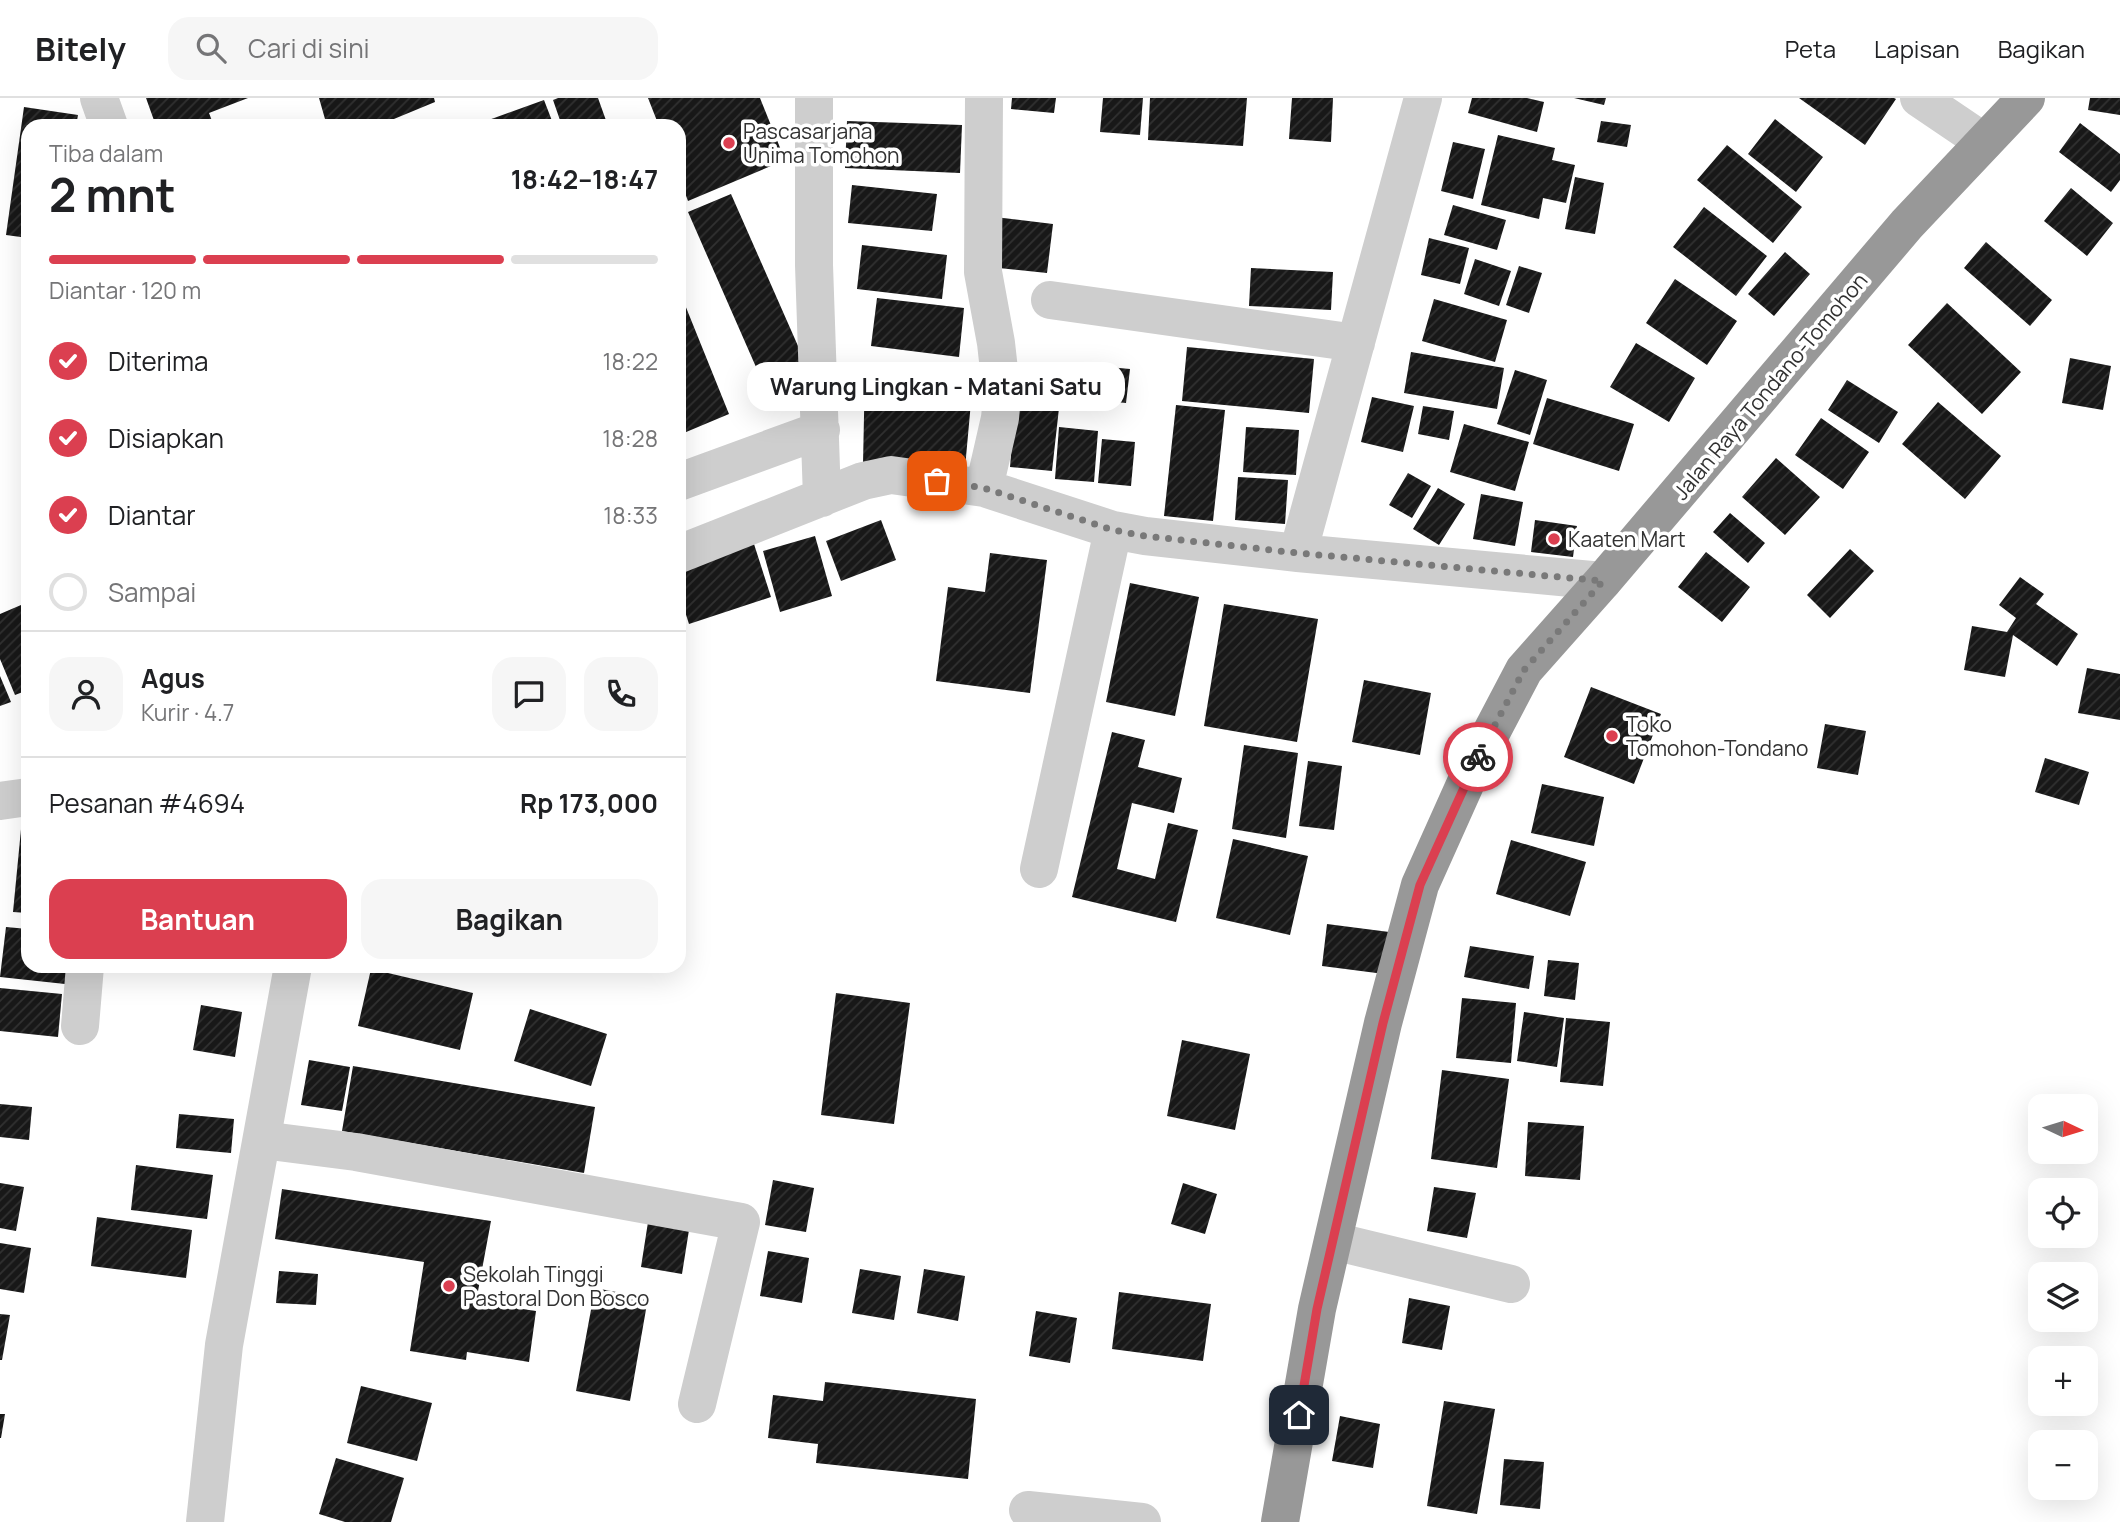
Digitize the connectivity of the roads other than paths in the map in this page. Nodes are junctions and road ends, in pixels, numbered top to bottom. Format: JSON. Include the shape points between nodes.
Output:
{"nodes":[{"id":1,"x":99,"y":98,"type":"edge"},
{"id":2,"x":814,"y":98,"type":"edge"},
{"id":3,"x":984,"y":98,"type":"edge"},
{"id":4,"x":1423,"y":98,"type":"edge"},
{"id":5,"x":1919,"y":98,"type":"edge"},
{"id":6,"x":2025,"y":98,"type":"edge"},
{"id":7,"x":106,"y":119,"type":"edge"},
{"id":8,"x":1984,"y":142,"type":"junction"},
{"id":9,"x":1050,"y":300,"type":"dead end"},
{"id":10,"x":1356,"y":343,"type":"junction"},
{"id":11,"x":821,"y":430,"type":"junction"},
{"id":12,"x":686,"y":479,"type":"edge"},
{"id":13,"x":984,"y":488,"type":"junction"},
{"id":14,"x":822,"y":498,"type":"junction"},
{"id":15,"x":1113,"y":530,"type":"junction"},
{"id":16,"x":686,"y":551,"type":"edge"},
{"id":17,"x":1298,"y":553,"type":"junction"},
{"id":18,"x":1603,"y":581,"type":"junction"},
{"id":19,"x":21,"y":798,"type":"edge"},
{"id":20,"x":0,"y":801,"type":"edge"},
{"id":21,"x":1039,"y":869,"type":"dead end"},
{"id":22,"x":84,"y":973,"type":"edge"},
{"id":23,"x":292,"y":973,"type":"edge"},
{"id":24,"x":80,"y":1026,"type":"dead end"},
{"id":25,"x":262,"y":1140,"type":"junction"},
{"id":26,"x":1333,"y":1241,"type":"junction"},
{"id":27,"x":1511,"y":1284,"type":"dead end"},
{"id":28,"x":697,"y":1404,"type":"dead end"},
{"id":29,"x":1028,"y":1510,"type":"dead end"},
{"id":30,"x":205,"y":1522,"type":"edge"},
{"id":31,"x":1142,"y":1522,"type":"edge"},
{"id":32,"x":1280,"y":1522,"type":"edge"}],
"edges":[{"from":1,"to":7,"type":"street"},
{"from":2,"to":11,"type":"street","via":[[814,265]]},
{"from":3,"to":13,"type":"street","via":[[983,272],[1002,397]]},
{"from":4,"to":10,"type":"street"},
{"from":5,"to":8,"type":"street"},
{"from":6,"to":8,"type":"highway","name":"Jalan Raya Tondano-Tomohon"},
{"from":8,"to":18,"type":"highway","name":"Jalan Raya Tondano-Tomohon","via":[[1907,224]]},
{"from":9,"to":10,"type":"street"},
{"from":10,"to":17,"type":"street"},
{"from":11,"to":12,"type":"street"},
{"from":11,"to":14,"type":"street"},
{"from":13,"to":14,"type":"street","via":[[891,475]]},
{"from":13,"to":15,"type":"street"},
{"from":14,"to":16,"type":"street"},
{"from":15,"to":17,"type":"street"},
{"from":15,"to":21,"type":"street"},
{"from":17,"to":18,"type":"street"},
{"from":18,"to":26,"type":"highway","name":"Jalan Raya Tondano-Tomohon","via":[[1524,670],[1472,769],[1420,885]]},
{"from":19,"to":20,"type":"street"},
{"from":22,"to":24,"type":"street"},
{"from":23,"to":25,"type":"street"},
{"from":25,"to":28,"type":"street","via":[[741,1222]]},
{"from":25,"to":30,"type":"street","via":[[224,1345]]},
{"from":26,"to":27,"type":"street"},
{"from":26,"to":32,"type":"highway","name":"Jalan Raya Tondano-Tomohon"},
{"from":29,"to":31,"type":"street"}]}
